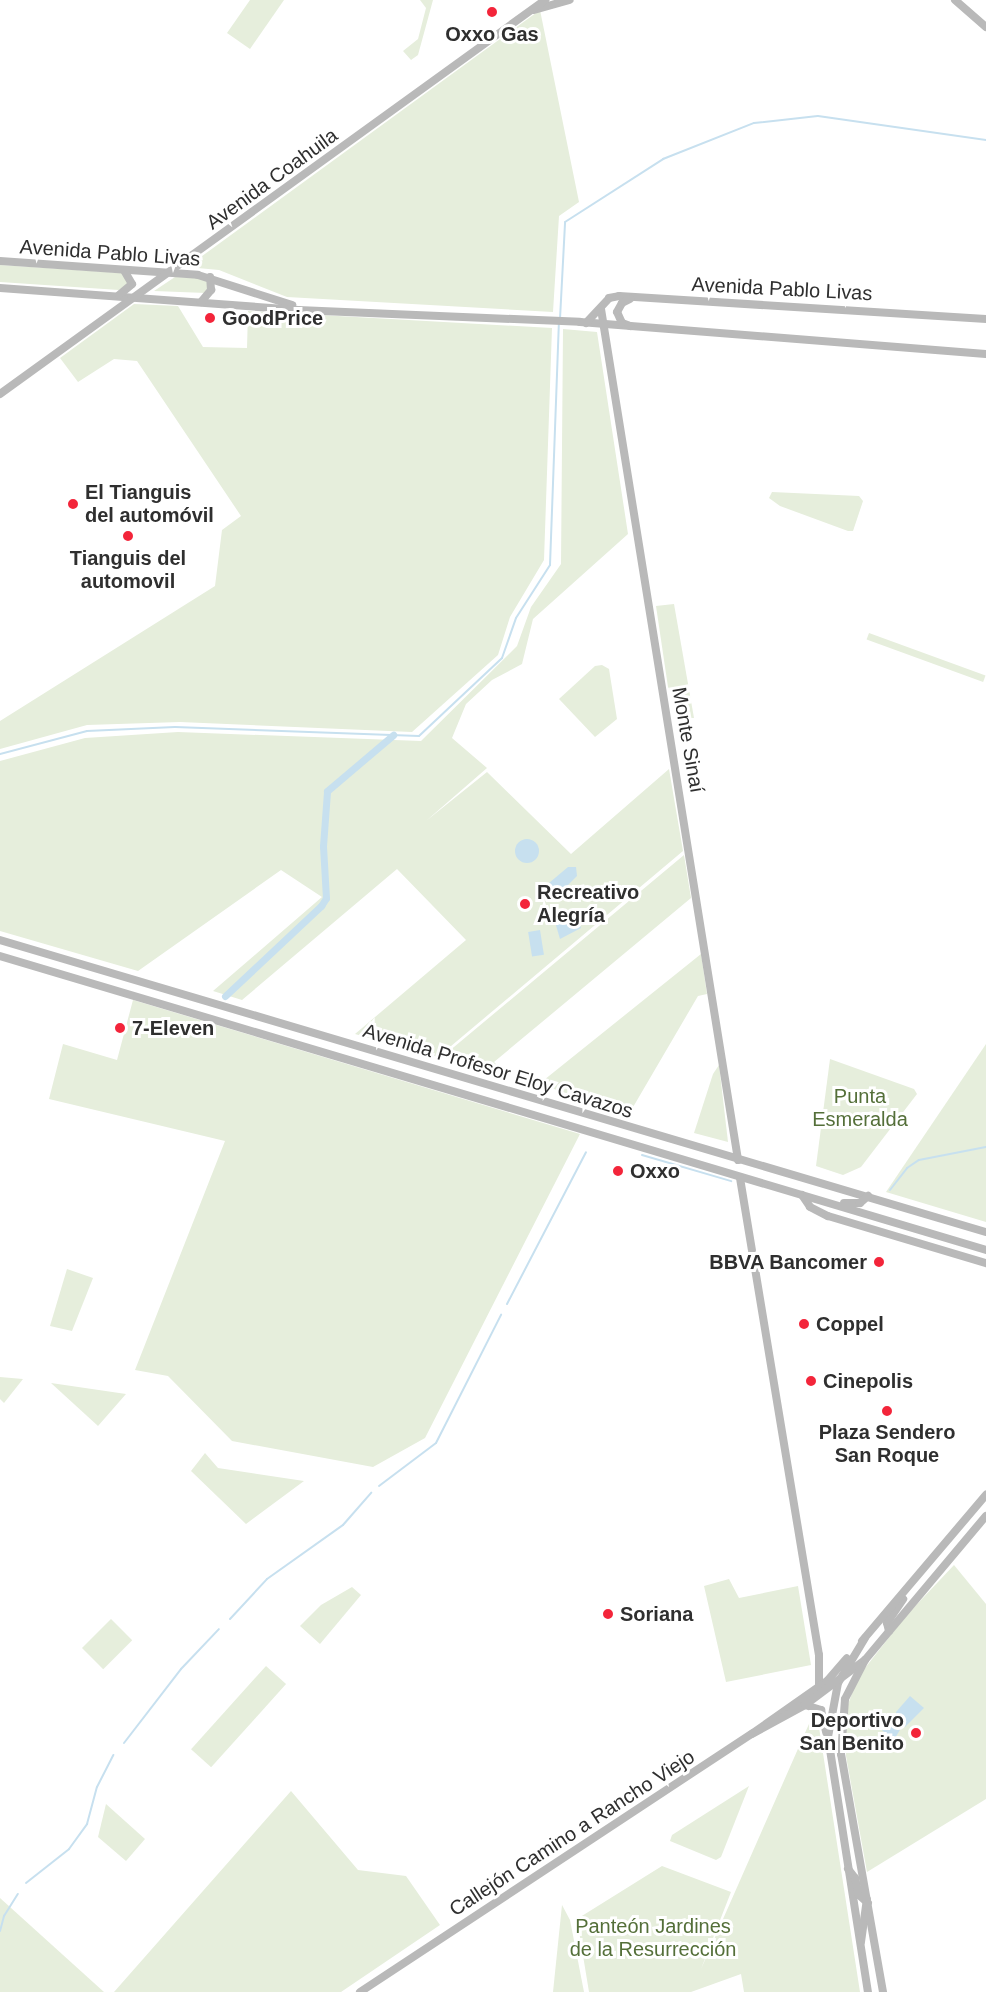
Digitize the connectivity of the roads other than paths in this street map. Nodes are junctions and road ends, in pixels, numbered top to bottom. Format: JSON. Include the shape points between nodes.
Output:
{"nodes":[{"id":1,"x":545,"y":0,"type":"edge"},
{"id":2,"x":570,"y":0,"type":"edge"},
{"id":3,"x":955,"y":0,"type":"edge"},
{"id":4,"x":533,"y":10,"type":"junction"},
{"id":5,"x":986,"y":27,"type":"edge"},
{"id":6,"x":0,"y":261,"type":"edge"},
{"id":7,"x":124,"y":270,"type":"junction"},
{"id":8,"x":171,"y":273,"type":"junction"},
{"id":9,"x":210,"y":277,"type":"junction"},
{"id":10,"x":0,"y":288,"type":"edge"},
{"id":11,"x":116,"y":296,"type":"junction"},
{"id":12,"x":138,"y":298,"type":"junction"},
{"id":13,"x":640,"y":298,"type":"junction"},
{"id":14,"x":201,"y":302,"type":"junction"},
{"id":15,"x":601,"y":309,"type":"junction"},
{"id":16,"x":319,"y":311,"type":"junction"},
{"id":17,"x":986,"y":320,"type":"edge"},
{"id":18,"x":583,"y":322,"type":"junction"},
{"id":19,"x":603,"y":326,"type":"junction"},
{"id":20,"x":636,"y":328,"type":"junction"},
{"id":21,"x":986,"y":354,"type":"edge"},
{"id":22,"x":0,"y":394,"type":"edge"},
{"id":23,"x":0,"y":940,"type":"edge"},
{"id":24,"x":0,"y":956,"type":"edge"},
{"id":25,"x":52,"y":956,"type":"junction"},
{"id":26,"x":93,"y":968,"type":"junction"},
{"id":27,"x":68,"y":975,"type":"junction"},
{"id":28,"x":367,"y":1049,"type":"junction"},
{"id":29,"x":342,"y":1056,"type":"junction"},
{"id":30,"x":399,"y":1059,"type":"junction"},
{"id":31,"x":375,"y":1066,"type":"junction"},
{"id":32,"x":738,"y":1160,"type":"junction"},
{"id":33,"x":740,"y":1178,"type":"junction"},
{"id":34,"x":802,"y":1195,"type":"junction"},
{"id":35,"x":868,"y":1196,"type":"junction"},
{"id":36,"x":832,"y":1203,"type":"junction"},
{"id":37,"x":910,"y":1227,"type":"junction"},
{"id":38,"x":986,"y":1232,"type":"edge"},
{"id":39,"x":916,"y":1243,"type":"junction"},
{"id":40,"x":986,"y":1250,"type":"edge"},
{"id":41,"x":971,"y":1259,"type":"junction"},
{"id":42,"x":986,"y":1263,"type":"edge"},
{"id":43,"x":986,"y":1495,"type":"edge"},
{"id":44,"x":986,"y":1516,"type":"edge"},
{"id":45,"x":904,"y":1592,"type":"junction"},
{"id":46,"x":889,"y":1631,"type":"junction"},
{"id":47,"x":865,"y":1638,"type":"junction"},
{"id":48,"x":819,"y":1655,"type":"junction"},
{"id":49,"x":865,"y":1660,"type":"junction"},
{"id":50,"x":835,"y":1673,"type":"junction"},
{"id":51,"x":830,"y":1687,"type":"junction"},
{"id":52,"x":805,"y":1705,"type":"junction"},
{"id":53,"x":752,"y":1734,"type":"junction"},
{"id":54,"x":840,"y":1734,"type":"junction"},
{"id":55,"x":828,"y":1737,"type":"junction"},
{"id":56,"x":848,"y":1869,"type":"junction"},
{"id":57,"x":868,"y":1901,"type":"junction"},
{"id":58,"x":860,"y":1943,"type":"junction"},
{"id":59,"x":883,"y":1990,"type":"edge"},
{"id":60,"x":360,"y":1992,"type":"edge"},
{"id":61,"x":868,"y":1992,"type":"edge"}],
"edges":[{"from":1,"to":4,"type":"main road","name":"Avenida Coahuila"},
{"from":2,"to":4,"type":"main road","name":"Avenida Coahuila"},
{"from":3,"to":5,"type":"main road"},
{"from":4,"to":8,"type":"main road","name":"Avenida Coahuila"},
{"from":6,"to":7,"type":"main road","name":"Avenida Pablo Livas"},
{"from":7,"to":8,"type":"main road","name":"Avenida Pablo Livas"},
{"from":7,"to":11,"type":"main road","via":[[132,284]]},
{"from":8,"to":9,"type":"main road","name":"Avenida Pablo Livas"},
{"from":8,"to":12,"type":"main road","name":"Avenida Coahuila"},
{"from":9,"to":14,"type":"main road","via":[[211,293]]},
{"from":9,"to":16,"type":"main road","name":"Avenida Pablo Livas","via":[[271,300]]},
{"from":10,"to":11,"type":"main road","name":"Avenida Pablo Livas"},
{"from":11,"to":12,"type":"main road","name":"Avenida Pablo Livas"},
{"from":12,"to":14,"type":"main road","name":"Avenida Pablo Livas"},
{"from":12,"to":22,"type":"main road","name":"Avenida Coahuila"},
{"from":13,"to":15,"type":"main road","name":"Avenida Pablo Livas","via":[[612,297]]},
{"from":13,"to":17,"type":"main road","name":"Avenida Pablo Livas"},
{"from":13,"to":20,"type":"main road","via":[[622,303],[617,312],[622,323]]},
{"from":14,"to":16,"type":"main road","name":"Avenida Pablo Livas"},
{"from":15,"to":18,"type":"main road","name":"Avenida Pablo Livas"},
{"from":15,"to":19,"type":"main road","name":"Monte Sinaí"},
{"from":16,"to":18,"type":"main road","name":"Avenida Pablo Livas"},
{"from":18,"to":19,"type":"main road","name":"Avenida Pablo Livas"},
{"from":19,"to":20,"type":"main road","name":"Avenida Pablo Livas"},
{"from":19,"to":32,"type":"main road","name":"Monte Sinaí"},
{"from":20,"to":21,"type":"main road","name":"Avenida Pablo Livas"},
{"from":23,"to":25,"type":"main road","name":"Avenida Profesor Eloy Cavazos"},
{"from":24,"to":27,"type":"main road","name":"Avenida Profesor Eloy Cavazos"},
{"from":25,"to":26,"type":"main road","name":"Avenida Profesor Eloy Cavazos"},
{"from":25,"to":27,"type":"main road"},
{"from":26,"to":27,"type":"main road"},
{"from":26,"to":28,"type":"main road","name":"Avenida Profesor Eloy Cavazos"},
{"from":27,"to":29,"type":"main road","name":"Avenida Profesor Eloy Cavazos"},
{"from":28,"to":29,"type":"main road","via":[[365,1058]]},
{"from":28,"to":30,"type":"main road","name":"Avenida Profesor Eloy Cavazos"},
{"from":29,"to":31,"type":"main road","name":"Avenida Profesor Eloy Cavazos"},
{"from":30,"to":31,"type":"main road","via":[[379,1058]]},
{"from":30,"to":32,"type":"main road","name":"Avenida Profesor Eloy Cavazos"},
{"from":31,"to":33,"type":"main road","name":"Avenida Profesor Eloy Cavazos"},
{"from":32,"to":35,"type":"main road","name":"Avenida Profesor Eloy Cavazos"},
{"from":33,"to":34,"type":"main road","name":"Avenida Profesor Eloy Cavazos"},
{"from":33,"to":48,"type":"main road"},
{"from":34,"to":36,"type":"main road","name":"Avenida Profesor Eloy Cavazos"},
{"from":34,"to":39,"type":"main road","via":[[810,1207],[828,1216]]},
{"from":35,"to":36,"type":"main road","via":[[860,1203]]},
{"from":35,"to":38,"type":"main road","name":"Avenida Profesor Eloy Cavazos"},
{"from":36,"to":37,"type":"main road","name":"Avenida Profesor Eloy Cavazos"},
{"from":37,"to":39,"type":"main road"},
{"from":37,"to":40,"type":"main road","name":"Avenida Profesor Eloy Cavazos"},
{"from":39,"to":41,"type":"main road"},
{"from":40,"to":41,"type":"main road"},
{"from":41,"to":42,"type":"main road"},
{"from":43,"to":45,"type":"main road"},
{"from":44,"to":46,"type":"main road"},
{"from":45,"to":46,"type":"main road","via":[[902,1602],[887,1623]]},
{"from":45,"to":47,"type":"main road"},
{"from":46,"to":49,"type":"main road"},
{"from":47,"to":50,"type":"main road"},
{"from":47,"to":51,"type":"main road"},
{"from":48,"to":50,"type":"main road","via":[[825,1670]]},
{"from":48,"to":51,"type":"main road"},
{"from":49,"to":51,"type":"main road"},
{"from":49,"to":54,"type":"main road","via":[[849,1688]]},
{"from":50,"to":51,"type":"main road"},
{"from":51,"to":52,"type":"main road","name":"Callejón Camino a Rancho Viejo"},
{"from":51,"to":53,"type":"main road","via":[[759,1725]]},
{"from":51,"to":54,"type":"main road","via":[[840,1697],[836,1721]]},
{"from":51,"to":55,"type":"main road"},
{"from":52,"to":53,"type":"main road","name":"Callejón Camino a Rancho Viejo"},
{"from":52,"to":55,"type":"main road","via":[[821,1710]]},
{"from":53,"to":60,"type":"main road","name":"Callejón Camino a Rancho Viejo"},
{"from":54,"to":57,"type":"main road","via":[[844,1777]]},
{"from":55,"to":56,"type":"main road"},
{"from":56,"to":57,"type":"main road"},
{"from":56,"to":58,"type":"main road"},
{"from":57,"to":58,"type":"main road"},
{"from":57,"to":59,"type":"main road"},
{"from":58,"to":61,"type":"main road"}]}
